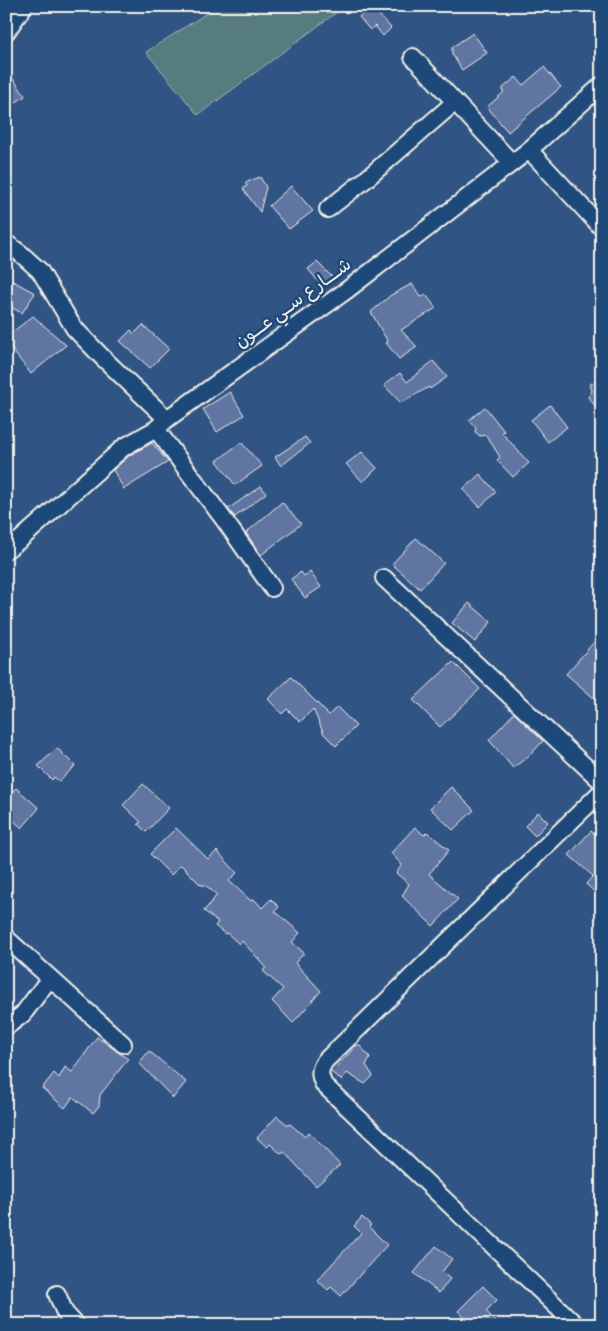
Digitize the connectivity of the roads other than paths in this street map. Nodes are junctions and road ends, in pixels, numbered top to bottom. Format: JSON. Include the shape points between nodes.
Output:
{"nodes":[{"id":1,"x":24,"y":6,"type":"edge"},
{"id":2,"x":6,"y":32,"type":"edge"},
{"id":3,"x":413,"y":57,"type":"dead end"},
{"id":4,"x":602,"y":85,"type":"edge"},
{"id":5,"x":455,"y":102,"type":"junction"},
{"id":6,"x":529,"y":150,"type":"junction"},
{"id":7,"x":512,"y":163,"type":"junction"},
{"id":8,"x":328,"y":209,"type":"dead end"},
{"id":9,"x":602,"y":228,"type":"edge"},
{"id":10,"x":6,"y":243,"type":"edge"},
{"id":11,"x":162,"y":424,"type":"junction"},
{"id":12,"x":6,"y":550,"type":"edge"},
{"id":13,"x":384,"y":578,"type":"dead end"},
{"id":14,"x":272,"y":588,"type":"dead end"},
{"id":15,"x":602,"y":782,"type":"edge"},
{"id":16,"x":602,"y":791,"type":"edge"},
{"id":17,"x":6,"y":938,"type":"edge"},
{"id":18,"x":50,"y":978,"type":"junction"},
{"id":19,"x":6,"y":1027,"type":"edge"},
{"id":20,"x":123,"y":1044,"type":"dead end"},
{"id":21,"x":56,"y":1294,"type":"dead end"},
{"id":22,"x":76,"y":1325,"type":"edge"},
{"id":23,"x":576,"y":1325,"type":"edge"}],
"edges":[{"from":1,"to":2,"type":"street"},
{"from":3,"to":5,"type":"street"},
{"from":4,"to":6,"type":"street","name":"شــــارع ســي عـــون"},
{"from":5,"to":7,"type":"street"},
{"from":5,"to":8,"type":"street"},
{"from":6,"to":7,"type":"street","name":"شــــارع ســي عـــون"},
{"from":6,"to":9,"type":"street"},
{"from":7,"to":11,"type":"street","name":"شــــارع ســي عـــون","via":[[347,290]]},
{"from":10,"to":11,"type":"street","via":[[40,271],[74,328]]},
{"from":11,"to":12,"type":"street","name":"شــــارع ســي عـــون","via":[[124,447]]},
{"from":11,"to":14,"type":"street"},
{"from":13,"to":15,"type":"street"},
{"from":16,"to":23,"type":"street","via":[[390,996],[320,1069],[324,1085]]},
{"from":17,"to":18,"type":"street"},
{"from":18,"to":19,"type":"street","via":[[23,1014]]},
{"from":18,"to":20,"type":"street"},
{"from":21,"to":22,"type":"street","via":[[65,1313]]}]}
